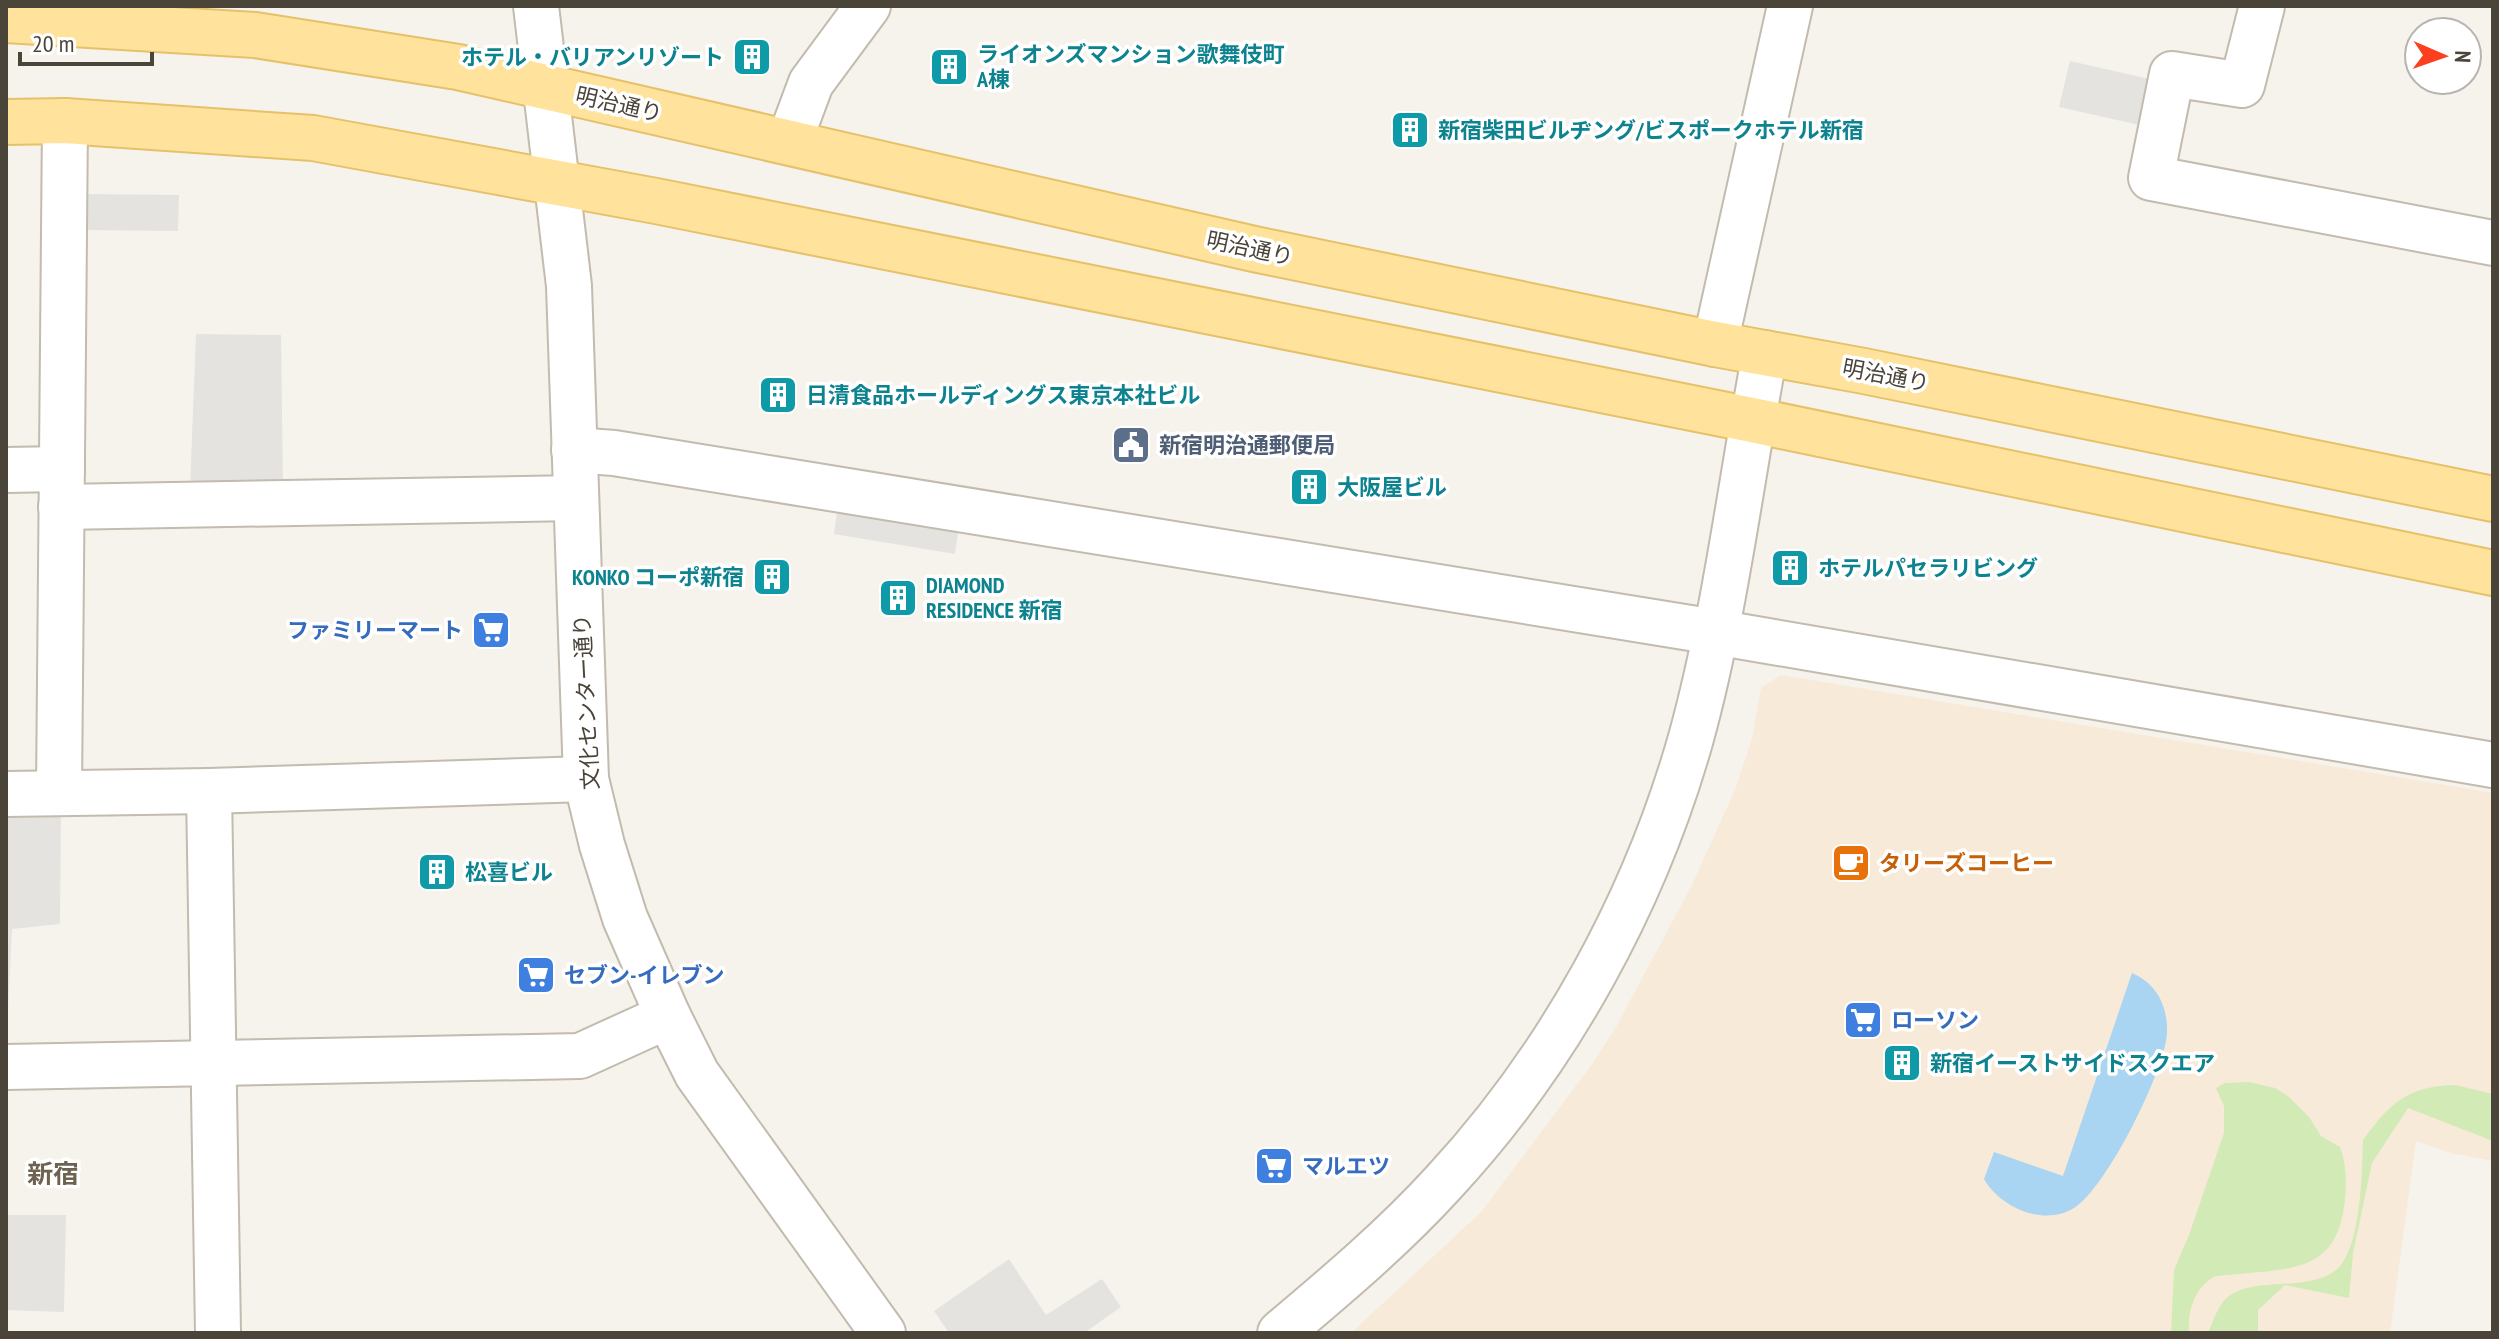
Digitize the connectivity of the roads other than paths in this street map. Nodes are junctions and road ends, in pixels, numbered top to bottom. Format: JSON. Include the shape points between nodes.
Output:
{"nodes":[{"id":1,"x":536,"y":6,"type":"edge"},
{"id":2,"x":868,"y":6,"type":"edge"},
{"id":3,"x":1790,"y":6,"type":"edge"},
{"id":4,"x":2262,"y":6,"type":"edge"},
{"id":5,"x":6,"y":20,"type":"edge"},
{"id":6,"x":544,"y":87,"type":"junction"},
{"id":7,"x":65,"y":121,"type":"junction"},
{"id":8,"x":6,"y":122,"type":"edge"},
{"id":9,"x":789,"y":142,"type":"junction"},
{"id":10,"x":556,"y":184,"type":"junction"},
{"id":11,"x":2493,"y":243,"type":"edge"},
{"id":12,"x":1715,"y":344,"type":"junction"},
{"id":13,"x":1765,"y":353,"type":"junction"},
{"id":14,"x":1752,"y":420,"type":"junction"},
{"id":15,"x":574,"y":450,"type":"junction"},
{"id":16,"x":6,"y":470,"type":"edge"},
{"id":17,"x":62,"y":488,"type":"junction"},
{"id":18,"x":576,"y":498,"type":"junction"},
{"id":19,"x":2493,"y":499,"type":"edge"},
{"id":20,"x":2493,"y":573,"type":"edge"},
{"id":21,"x":1715,"y":632,"type":"junction"},
{"id":22,"x":2493,"y":765,"type":"edge"},
{"id":23,"x":586,"y":779,"type":"junction"},
{"id":24,"x":209,"y":791,"type":"junction"},
{"id":25,"x":59,"y":793,"type":"junction"},
{"id":26,"x":6,"y":794,"type":"edge"},
{"id":27,"x":668,"y":1016,"type":"junction"},
{"id":28,"x":215,"y":1063,"type":"junction"},
{"id":29,"x":6,"y":1067,"type":"edge"},
{"id":30,"x":218,"y":1333,"type":"edge"},
{"id":31,"x":883,"y":1333,"type":"edge"},
{"id":32,"x":1280,"y":1333,"type":"edge"}],
"edges":[{"from":1,"to":6,"type":"street","name":"文化センター通り"},
{"from":2,"to":9,"type":"street","via":[[811,83]]},
{"from":3,"to":12,"type":"street"},
{"from":4,"to":11,"type":"street","via":[[2242,85],[2172,74],[2151,178]]},
{"from":5,"to":6,"type":"main road","name":"明治通り","via":[[255,35],[458,67]]},
{"from":6,"to":9,"type":"main road","name":"明治通り"},
{"from":6,"to":10,"type":"street","name":"文化センター通り"},
{"from":7,"to":8,"type":"main road"},
{"from":7,"to":10,"type":"main road","via":[[313,138]]},
{"from":7,"to":17,"type":"street"},
{"from":9,"to":12,"type":"main road","name":"明治通り","via":[[1254,249]]},
{"from":10,"to":14,"type":"main road"},
{"from":10,"to":15,"type":"street","name":"文化センター通り","via":[[569,286]]},
{"from":12,"to":13,"type":"main road","name":"明治通り"},
{"from":13,"to":14,"type":"street"},
{"from":13,"to":19,"type":"main road","name":"明治通り"},
{"from":14,"to":20,"type":"main road"},
{"from":14,"to":21,"type":"street"},
{"from":15,"to":18,"type":"street","name":"文化センター通り"},
{"from":15,"to":21,"type":"street"},
{"from":16,"to":17,"type":"street"},
{"from":17,"to":18,"type":"street"},
{"from":17,"to":25,"type":"street"},
{"from":18,"to":23,"type":"street","name":"文化センター通り"},
{"from":21,"to":22,"type":"street"},
{"from":21,"to":32,"type":"street","via":[[1691,738],[1648,864],[1594,972],[1531,1076],[1444,1182],[1349,1275]]},
{"from":23,"to":24,"type":"street"},
{"from":23,"to":27,"type":"street","name":"文化センター通り","via":[[625,918]]},
{"from":24,"to":25,"type":"street"},
{"from":24,"to":28,"type":"street"},
{"from":25,"to":26,"type":"street"},
{"from":27,"to":28,"type":"street","via":[[580,1056]]},
{"from":27,"to":31,"type":"street","name":"文化センター通り","via":[[697,1074]]},
{"from":28,"to":29,"type":"street"},
{"from":28,"to":30,"type":"street"}]}
